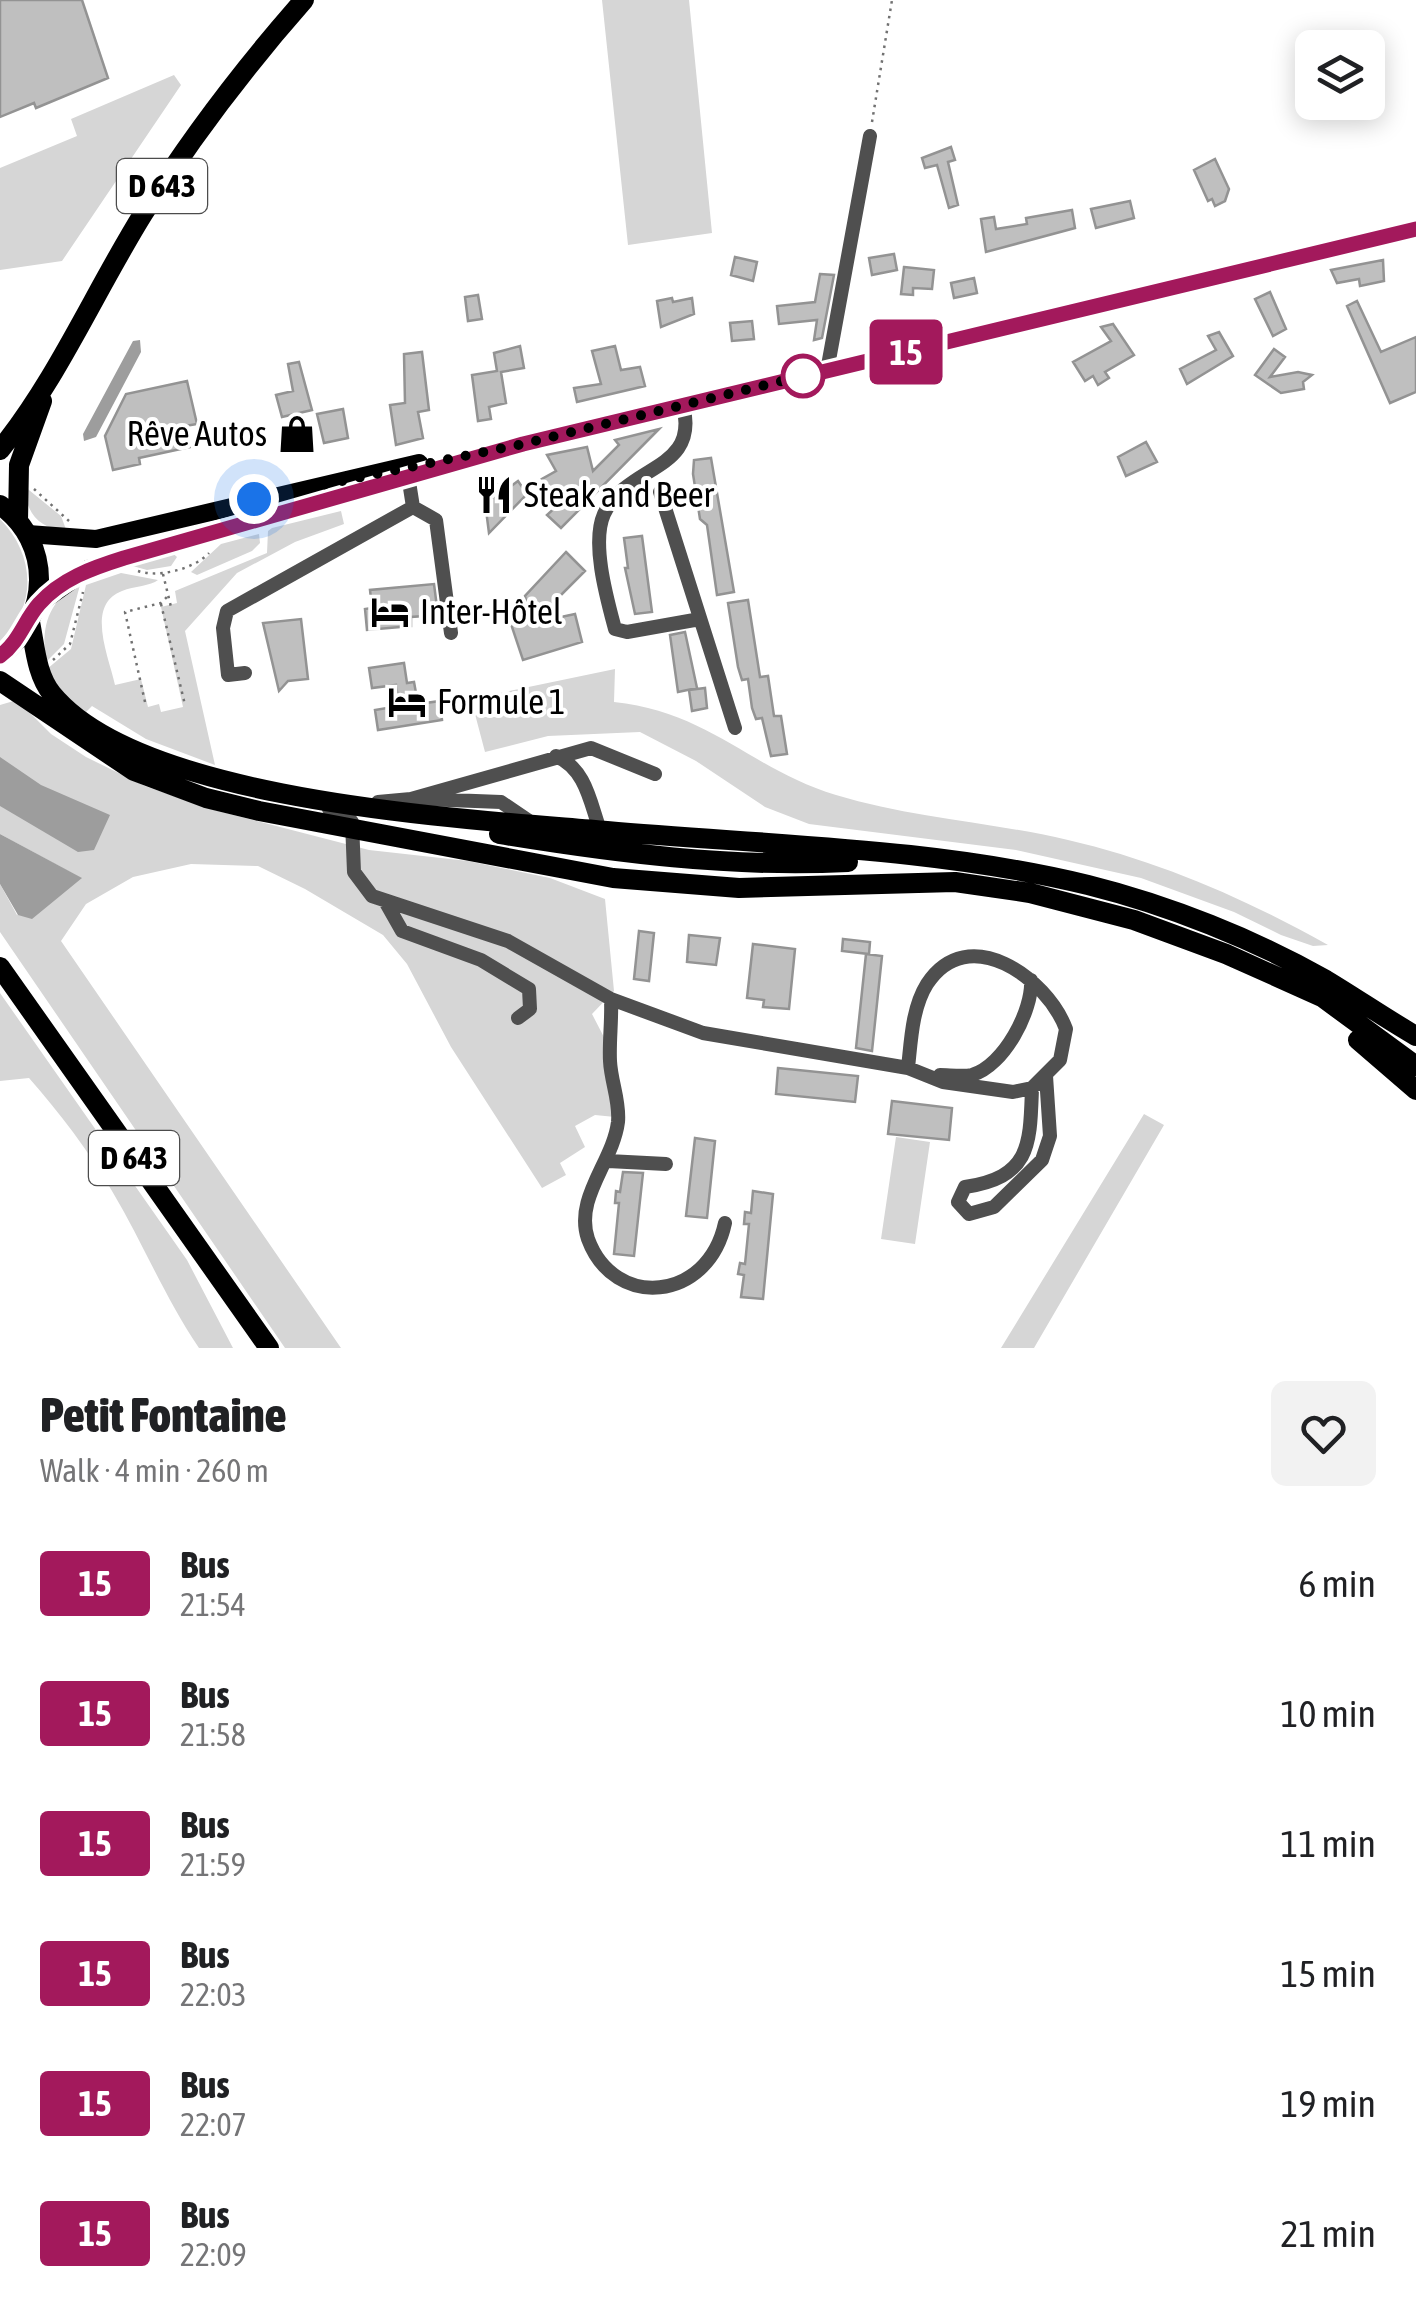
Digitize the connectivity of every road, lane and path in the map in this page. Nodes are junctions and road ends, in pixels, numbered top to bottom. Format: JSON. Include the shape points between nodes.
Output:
{"nodes":[{"id":1,"x":304,"y":0,"type":"edge"},
{"id":2,"x":892,"y":0,"type":"edge"},
{"id":3,"x":870,"y":136,"type":"joint"},
{"id":4,"x":1416,"y":229,"type":"edge"},
{"id":5,"x":827,"y":371,"type":"junction"},
{"id":6,"x":45,"y":390,"type":"junction"},
{"id":7,"x":683,"y":405,"type":"junction"},
{"id":8,"x":0,"y":450,"type":"edge"},
{"id":9,"x":407,"y":471,"type":"junction"},
{"id":10,"x":18,"y":478,"type":"junction"},
{"id":11,"x":660,"y":492,"type":"dead end"},
{"id":12,"x":245,"y":501,"type":"junction"},
{"id":13,"x":0,"y":505,"type":"edge"},
{"id":14,"x":413,"y":507,"type":"junction"},
{"id":15,"x":23,"y":527,"type":"junction"},
{"id":16,"x":200,"y":537,"type":"junction"},
{"id":17,"x":72,"y":540,"type":"junction"},
{"id":18,"x":79,"y":573,"type":"junction"},
{"id":19,"x":162,"y":573,"type":"dead end"},
{"id":20,"x":168,"y":596,"type":"junction"},
{"id":21,"x":161,"y":602,"type":"junction"},
{"id":22,"x":171,"y":606,"type":"dead end"},
{"id":23,"x":33,"y":614,"type":"junction"},
{"id":24,"x":700,"y":619,"type":"junction"},
{"id":25,"x":451,"y":634,"type":"dead end"},
{"id":26,"x":0,"y":656,"type":"edge"},
{"id":27,"x":40,"y":670,"type":"junction"},
{"id":28,"x":245,"y":674,"type":"dead end"},
{"id":29,"x":0,"y":682,"type":"edge"},
{"id":30,"x":145,"y":702,"type":"dead end"},
{"id":31,"x":185,"y":705,"type":"dead end"},
{"id":32,"x":734,"y":728,"type":"dead end"},
{"id":33,"x":556,"y":756,"type":"junction"},
{"id":34,"x":655,"y":774,"type":"dead end"},
{"id":35,"x":295,"y":797,"type":"junction"},
{"id":36,"x":411,"y":799,"type":"junction"},
{"id":37,"x":361,"y":804,"type":"junction"},
{"id":38,"x":536,"y":826,"type":"junction"},
{"id":39,"x":354,"y":830,"type":"junction"},
{"id":40,"x":600,"y":830,"type":"junction"},
{"id":41,"x":920,"y":858,"type":"junction"},
{"id":42,"x":385,"y":900,"type":"junction"},
{"id":43,"x":0,"y":967,"type":"edge"},
{"id":44,"x":1284,"y":973,"type":"junction"},
{"id":45,"x":1031,"y":980,"type":"junction"},
{"id":46,"x":611,"y":1000,"type":"junction"},
{"id":47,"x":518,"y":1018,"type":"dead end"},
{"id":48,"x":1416,"y":1036,"type":"edge"},
{"id":49,"x":1416,"y":1056,"type":"edge"},
{"id":50,"x":1416,"y":1066,"type":"edge"},
{"id":51,"x":908,"y":1068,"type":"junction"},
{"id":52,"x":924,"y":1075,"type":"junction"},
{"id":53,"x":1046,"y":1076,"type":"junction"},
{"id":54,"x":1032,"y":1088,"type":"junction"},
{"id":55,"x":1416,"y":1090,"type":"edge"},
{"id":56,"x":608,"y":1161,"type":"junction"},
{"id":57,"x":666,"y":1164,"type":"dead end"},
{"id":58,"x":725,"y":1223,"type":"dead end"},
{"id":59,"x":269,"y":1348,"type":"edge"}],
"edges":[{"from":1,"to":6,"type":"highway","number":"D 643","via":[[210,116],[143,214]]},
{"from":2,"to":3,"type":"path"},
{"from":3,"to":5,"type":"street"},
{"from":4,"to":5,"type":"main road"},
{"from":5,"to":7,"type":"main road"},
{"from":6,"to":8,"type":"highway","number":"D 643"},
{"from":6,"to":10,"type":"highway","number":"D 643"},
{"from":7,"to":9,"type":"main road"},
{"from":7,"to":24,"type":"street","via":[[689,428],[681,449],[615,498],[600,536],[615,629]]},
{"from":9,"to":12,"type":"main road"},
{"from":9,"to":14,"type":"street"},
{"from":9,"to":16,"type":"main road"},
{"from":10,"to":15,"type":"highway","number":"D 643"},
{"from":10,"to":17,"type":"path","via":[[68,519]]},
{"from":11,"to":24,"type":"street"},
{"from":12,"to":16,"type":"main road","via":[[238,516]]},
{"from":12,"to":17,"type":"main road"},
{"from":13,"to":15,"type":"highway"},
{"from":14,"to":25,"type":"street","via":[[436,520]]},
{"from":14,"to":28,"type":"street","via":[[227,611],[228,675]]},
{"from":15,"to":17,"type":"main road"},
{"from":15,"to":23,"type":"highway","via":[[40,570]]},
{"from":16,"to":18,"type":"main road"},
{"from":18,"to":23,"type":"main road"},
{"from":18,"to":27,"type":"path","via":[[82,602],[70,644]]},
{"from":19,"to":20,"type":"path"},
{"from":20,"to":21,"type":"path"},
{"from":20,"to":22,"type":"path"},
{"from":21,"to":30,"type":"path","via":[[125,612]]},
{"from":21,"to":31,"type":"path"},
{"from":23,"to":26,"type":"highway"},
{"from":23,"to":27,"type":"highway"},
{"from":24,"to":32,"type":"street"},
{"from":27,"to":35,"type":"highway","via":[[58,700],[113,738],[217,779]]},
{"from":29,"to":39,"type":"highway","via":[[100,752],[153,779],[236,806]]},
{"from":33,"to":34,"type":"street","via":[[591,748]]},
{"from":33,"to":36,"type":"street"},
{"from":33,"to":40,"type":"street","via":[[581,776]]},
{"from":35,"to":37,"type":"highway"},
{"from":35,"to":39,"type":"street","via":[[347,815]]},
{"from":36,"to":37,"type":"street"},
{"from":36,"to":38,"type":"street","via":[[500,802]]},
{"from":37,"to":38,"type":"highway"},
{"from":37,"to":41,"type":"highway","via":[[456,827],[657,856],[794,865]]},
{"from":38,"to":40,"type":"highway"},
{"from":39,"to":42,"type":"street","via":[[354,872],[362,887]]},
{"from":39,"to":44,"type":"highway","via":[[613,878],[739,888],[955,882],[1030,893],[1134,920]]},
{"from":40,"to":41,"type":"highway"},
{"from":41,"to":44,"type":"highway","via":[[1089,886],[1219,930]]},
{"from":42,"to":46,"type":"street","via":[[508,941]]},
{"from":42,"to":47,"type":"street","via":[[402,931],[481,960],[529,990],[530,1009]]},
{"from":43,"to":59,"type":"highway","number":"D 643"},
{"from":44,"to":48,"type":"highway","via":[[1324,979]]},
{"from":44,"to":49,"type":"highway"},
{"from":44,"to":50,"type":"highway"},
{"from":44,"to":55,"type":"highway"},
{"from":45,"to":51,"type":"street","via":[[1015,966],[982,957],[944,966],[921,997]]},
{"from":45,"to":52,"type":"street","via":[[1028,1012],[983,1069]]},
{"from":45,"to":53,"type":"street","via":[[1066,1029],[1060,1060]]},
{"from":46,"to":51,"type":"street","via":[[703,1033]]},
{"from":46,"to":56,"type":"street","via":[[618,1122]]},
{"from":51,"to":52,"type":"street"},
{"from":52,"to":54,"type":"street","via":[[992,1091]]},
{"from":53,"to":54,"type":"street"},
{"from":53,"to":54,"type":"street","via":[[1050,1136],[1042,1160],[994,1207],[982,1214],[961,1210],[965,1187],[998,1179],[1024,1156]]},
{"from":56,"to":57,"type":"street"},
{"from":56,"to":58,"type":"street","via":[[592,1185],[586,1216],[598,1259],[613,1272],[634,1283],[677,1286],[708,1266]]}]}
